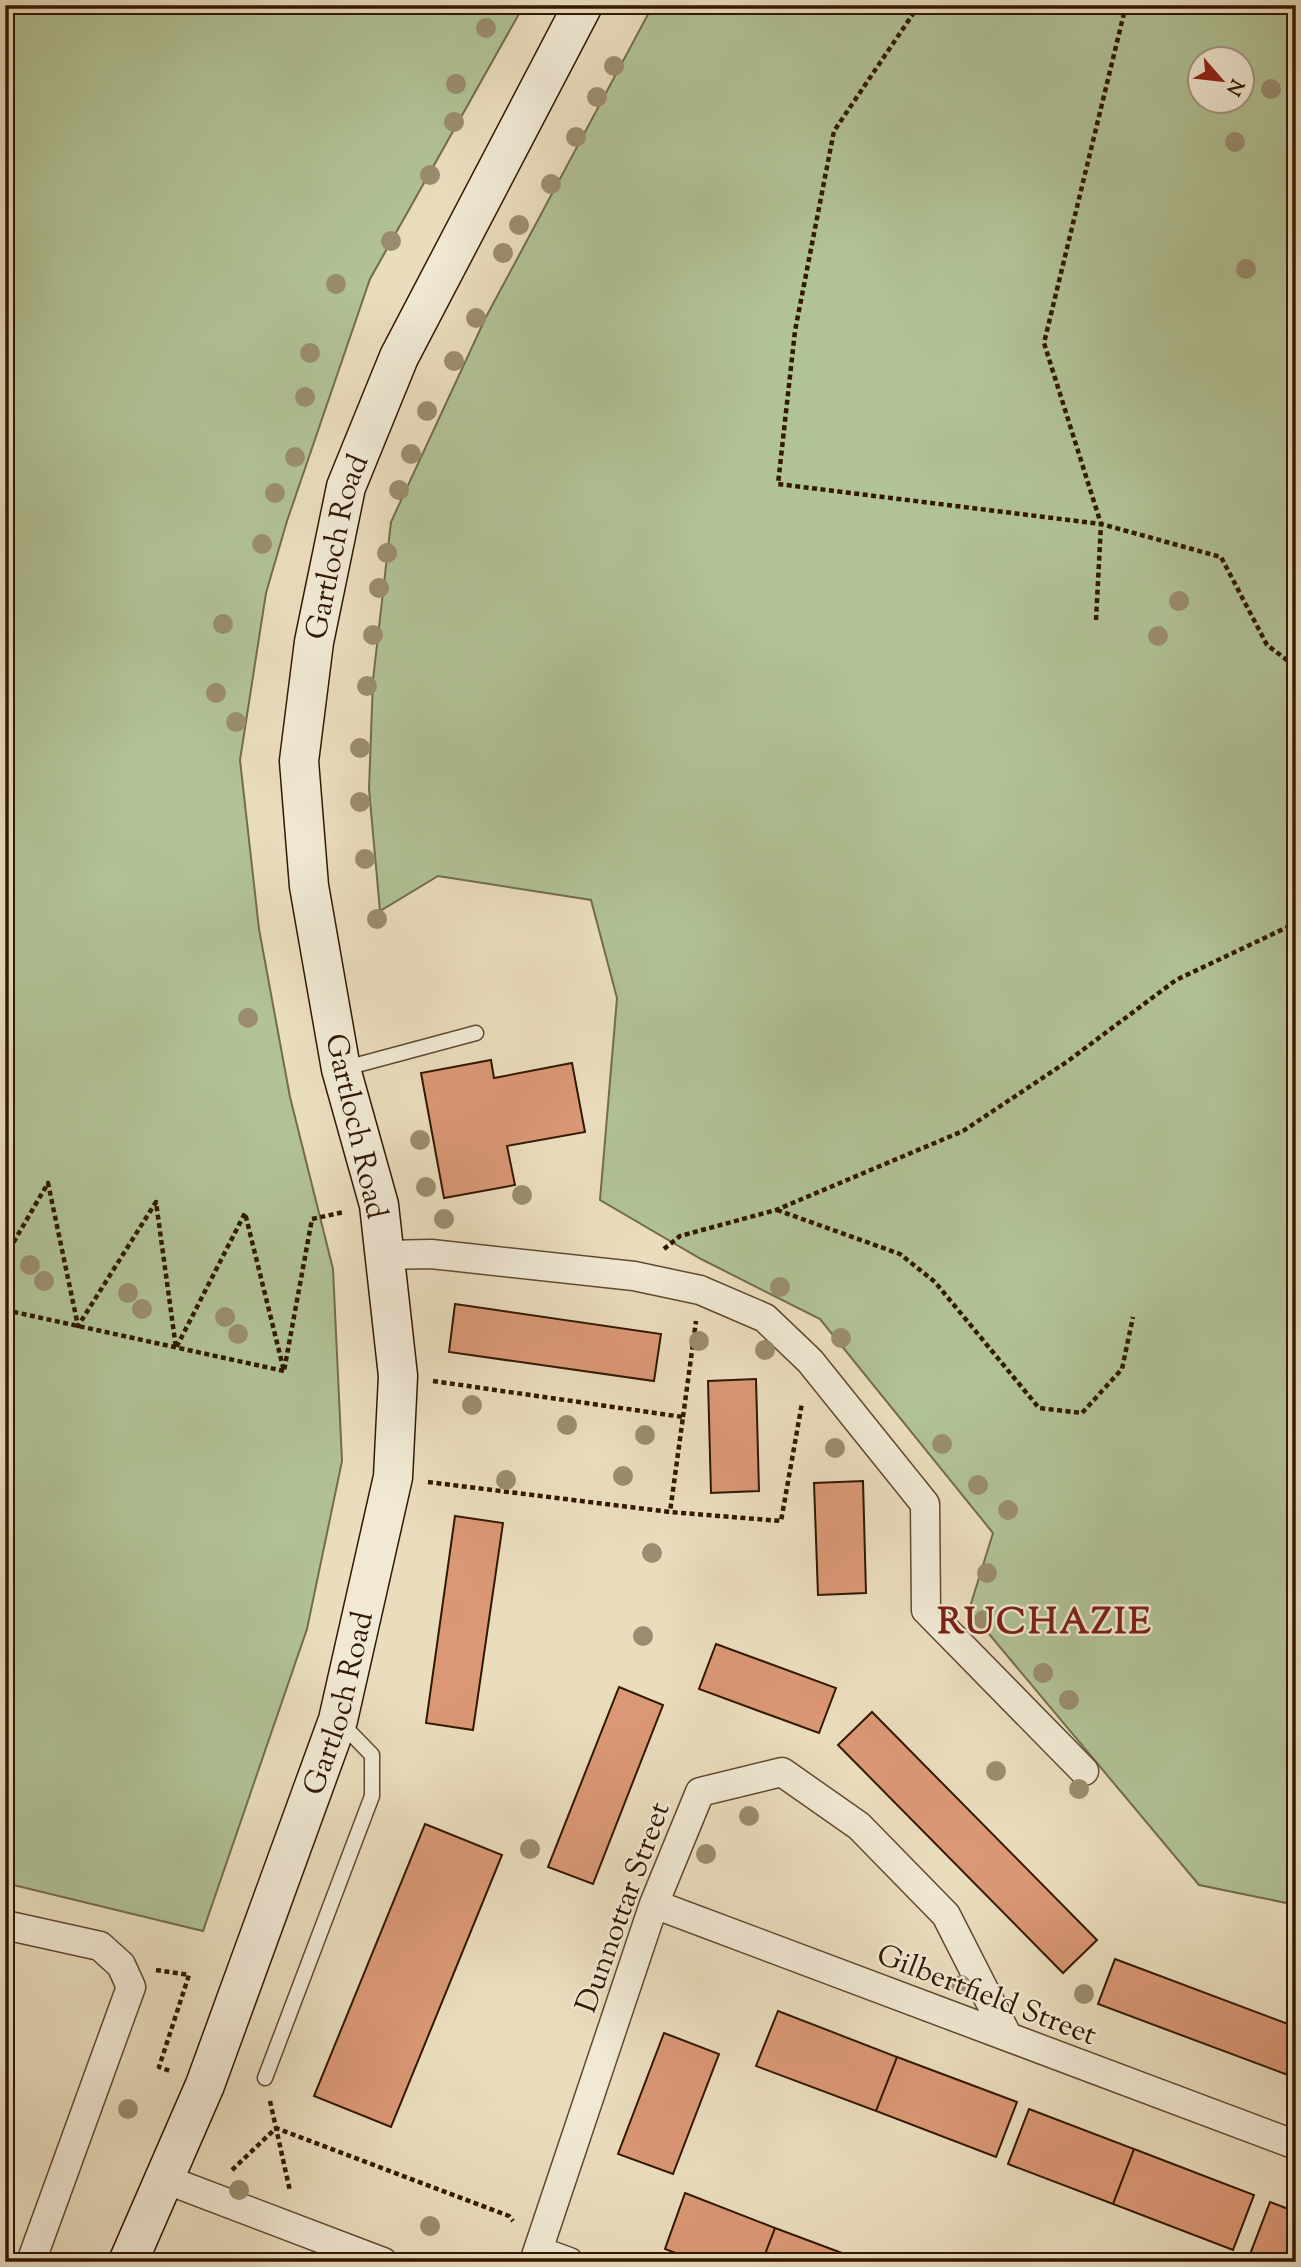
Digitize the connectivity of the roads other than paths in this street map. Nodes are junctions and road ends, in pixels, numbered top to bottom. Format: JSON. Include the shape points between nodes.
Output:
{"nodes":[{"id":1,"x":583,"y":5,"type":"edge"},
{"id":2,"x":476,"y":1033,"type":"dead end"},
{"id":3,"x":341,"y":1069,"type":"junction"},
{"id":4,"x":384,"y":1255,"type":"junction"},
{"id":5,"x":338,"y":1720,"type":"junction"},
{"id":6,"x":1084,"y":1771,"type":"dead end"},
{"id":7,"x":654,"y":1904,"type":"junction"},
{"id":8,"x":5,"y":1925,"type":"edge"},
{"id":9,"x":1008,"y":2037,"type":"junction"},
{"id":10,"x":265,"y":2078,"type":"dead end"},
{"id":11,"x":1296,"y":2145,"type":"edge"},
{"id":12,"x":162,"y":2178,"type":"junction"},
{"id":13,"x":537,"y":2256,"type":"edge"},
{"id":14,"x":31,"y":2262,"type":"edge"},
{"id":15,"x":128,"y":2262,"type":"edge"},
{"id":16,"x":383,"y":2262,"type":"edge"},
{"id":17,"x":569,"y":2262,"type":"edge"}],
"edges":[{"from":1,"to":3,"type":"main road","name":"Gartloch Road","via":[[399,357],[346,487],[314,642],[299,761],[309,886]]},
{"from":2,"to":3,"type":"lane"},
{"from":3,"to":4,"type":"main road","name":"Gartloch Road","via":[[379,1205]]},
{"from":4,"to":5,"type":"main road","name":"Gartloch Road","via":[[398,1376],[393,1477]]},
{"from":4,"to":6,"type":"street","via":[[431,1254],[634,1276],[701,1290],[765,1318],[810,1361],[925,1504],[926,1610]]},
{"from":5,"to":10,"type":"lane","via":[[372,1755],[372,1796]]},
{"from":5,"to":12,"type":"main road","name":"Gartloch Road","via":[[205,2085]]},
{"from":7,"to":9,"type":"street","name":"Gilbertfield Street"},
{"from":7,"to":9,"type":"street","name":"Dunnottar Street","via":[[700,1792],[782,1772],[859,1826],[946,1915]]},
{"from":7,"to":13,"type":"street","name":"Dunnottar Street"},
{"from":8,"to":14,"type":"street","via":[[100,1946],[121,1965],[131,1987]]},
{"from":9,"to":11,"type":"street","name":"Gilbertfield Street"},
{"from":12,"to":15,"type":"main road","name":"Gartloch Road"},
{"from":12,"to":16,"type":"street"},
{"from":13,"to":17,"type":"street"}]}
